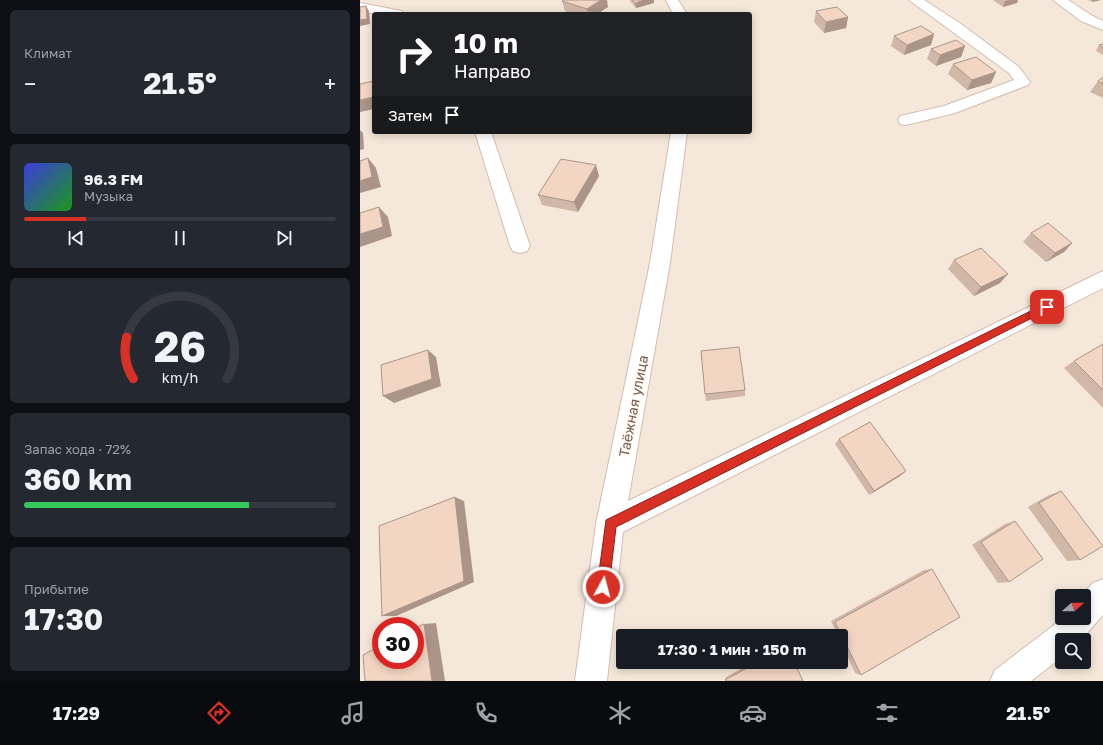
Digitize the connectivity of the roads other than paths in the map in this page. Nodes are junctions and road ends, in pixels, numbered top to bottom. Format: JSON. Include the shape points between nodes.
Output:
{"nodes":[{"id":1,"x":672,"y":0,"type":"edge"},
{"id":2,"x":915,"y":0,"type":"edge"},
{"id":3,"x":1059,"y":0,"type":"edge"},
{"id":4,"x":360,"y":7,"type":"edge"},
{"id":5,"x":386,"y":12,"type":"edge"},
{"id":6,"x":679,"y":12,"type":"edge"},
{"id":7,"x":1103,"y":26,"type":"edge"},
{"id":8,"x":906,"y":120,"type":"dead end"},
{"id":9,"x":484,"y":134,"type":"edge"},
{"id":10,"x":679,"y":134,"type":"edge"},
{"id":11,"x":520,"y":246,"type":"dead end"},
{"id":12,"x":1103,"y":279,"type":"edge"},
{"id":13,"x":610,"y":524,"type":"junction"},
{"id":14,"x":1103,"y":593,"type":"edge"},
{"id":15,"x":1091,"y":606,"type":"edge"},
{"id":16,"x":1075,"y":625,"type":"edge"},
{"id":17,"x":591,"y":681,"type":"edge"},
{"id":18,"x":1006,"y":681,"type":"edge"}],
"edges":[{"from":1,"to":6,"type":"street"},
{"from":2,"to":8,"type":"street","via":[[1014,70],[1023,82],[949,110]]},
{"from":3,"to":7,"type":"street"},
{"from":4,"to":5,"type":"street"},
{"from":9,"to":11,"type":"street"},
{"from":10,"to":13,"type":"street","name":"Таёжная улица","via":[[660,263]]},
{"from":12,"to":13,"type":"street"},
{"from":13,"to":17,"type":"street","name":"Таёжная улица"},
{"from":14,"to":15,"type":"street"},
{"from":16,"to":18,"type":"street","via":[[1064,637]]}]}
